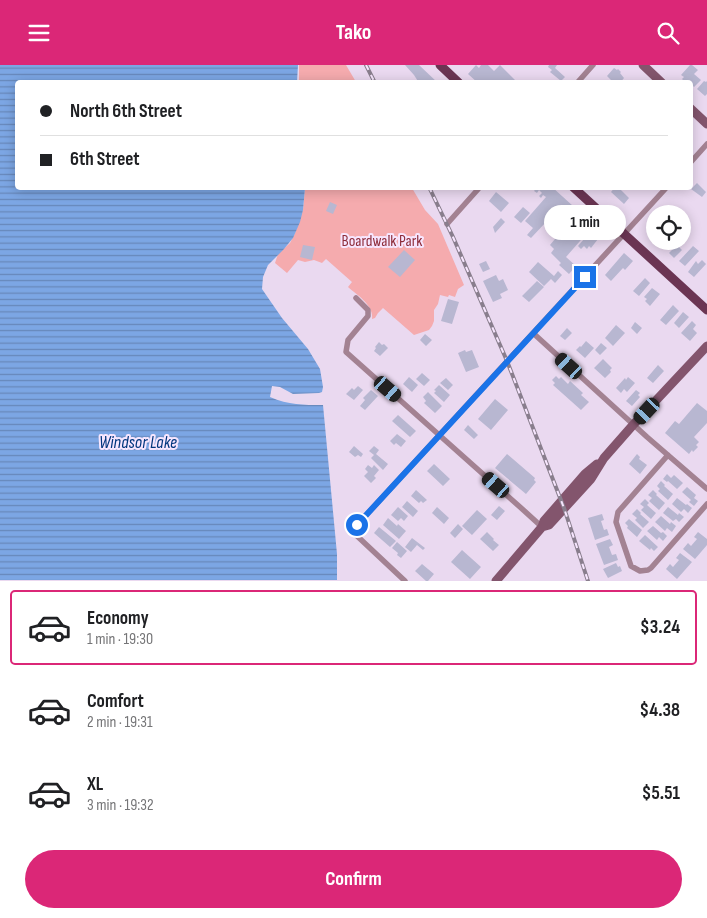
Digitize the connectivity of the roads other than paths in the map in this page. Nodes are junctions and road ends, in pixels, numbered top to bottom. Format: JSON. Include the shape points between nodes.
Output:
{"nodes":[{"id":1,"x":440,"y":65,"type":"edge"},
{"id":2,"x":593,"y":65,"type":"edge"},
{"id":3,"x":643,"y":65,"type":"edge"},
{"id":4,"x":456,"y":80,"type":"edge"},
{"id":5,"x":580,"y":80,"type":"edge"},
{"id":6,"x":659,"y":80,"type":"edge"},
{"id":7,"x":693,"y":111,"type":"edge"},
{"id":8,"x":707,"y":124,"type":"edge"},
{"id":9,"x":707,"y":144,"type":"edge"},
{"id":10,"x":693,"y":160,"type":"edge"},
{"id":11,"x":477,"y":190,"type":"edge"},
{"id":12,"x":576,"y":190,"type":"edge"},
{"id":13,"x":664,"y":190,"type":"edge"},
{"id":14,"x":447,"y":224,"type":"dead end"},
{"id":15,"x":624,"y":234,"type":"junction"},
{"id":16,"x":356,"y":299,"type":"dead end"},
{"id":17,"x":707,"y":310,"type":"edge"},
{"id":18,"x":532,"y":333,"type":"junction"},
{"id":19,"x":707,"y":346,"type":"edge"},
{"id":20,"x":633,"y":425,"type":"junction"},
{"id":21,"x":440,"y":435,"type":"junction"},
{"id":22,"x":668,"y":455,"type":"junction"},
{"id":23,"x":707,"y":489,"type":"edge"},
{"id":24,"x":707,"y":504,"type":"edge"},
{"id":25,"x":542,"y":527,"type":"junction"},
{"id":26,"x":405,"y":581,"type":"edge"},
{"id":27,"x":496,"y":581,"type":"edge"}],
"edges":[{"from":1,"to":4,"type":"main road"},
{"from":2,"to":5,"type":"street"},
{"from":3,"to":6,"type":"main road"},
{"from":7,"to":8,"type":"main road"},
{"from":9,"to":10,"type":"street"},
{"from":11,"to":14,"type":"street"},
{"from":12,"to":15,"type":"main road"},
{"from":13,"to":15,"type":"street"},
{"from":15,"to":17,"type":"main road"},
{"from":15,"to":18,"type":"street"},
{"from":16,"to":21,"type":"street","via":[[369,313],[348,340],[346,352]]},
{"from":18,"to":20,"type":"street"},
{"from":18,"to":21,"type":"street"},
{"from":19,"to":20,"type":"main road"},
{"from":20,"to":22,"type":"street"},
{"from":20,"to":25,"type":"main road","via":[[585,474]]},
{"from":21,"to":25,"type":"street"},
{"from":21,"to":26,"type":"street","via":[[355,530],[362,542]]},
{"from":22,"to":23,"type":"street"},
{"from":22,"to":24,"type":"street","via":[[618,512],[616,522],[631,566],[640,571],[651,568]]},
{"from":25,"to":27,"type":"main road"}]}
